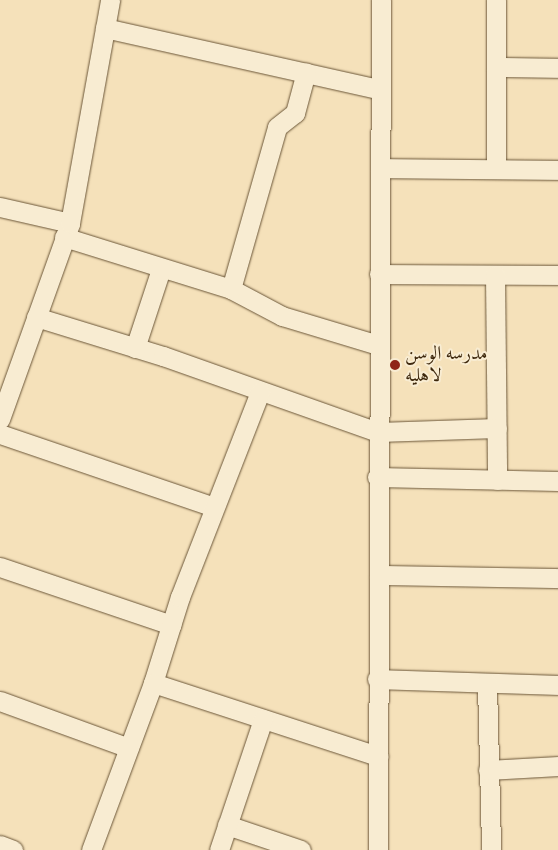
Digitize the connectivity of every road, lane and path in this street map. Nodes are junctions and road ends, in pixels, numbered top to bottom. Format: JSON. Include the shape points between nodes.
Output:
{"nodes":[{"id":1,"x":110,"y":0,"type":"edge"},
{"id":2,"x":381,"y":0,"type":"edge"},
{"id":3,"x":496,"y":0,"type":"edge"},
{"id":4,"x":105,"y":28,"type":"junction"},
{"id":5,"x":496,"y":67,"type":"junction"},
{"id":6,"x":558,"y":68,"type":"edge"},
{"id":7,"x":306,"y":72,"type":"junction"},
{"id":8,"x":380,"y":89,"type":"junction"},
{"id":9,"x":380,"y":168,"type":"junction"},
{"id":10,"x":496,"y":169,"type":"junction"},
{"id":11,"x":558,"y":170,"type":"edge"},
{"id":12,"x":0,"y":207,"type":"edge"},
{"id":13,"x":67,"y":230,"type":"junction"},
{"id":14,"x":161,"y":268,"type":"junction"},
{"id":15,"x":379,"y":274,"type":"junction"},
{"id":16,"x":495,"y":275,"type":"junction"},
{"id":17,"x":558,"y":275,"type":"edge"},
{"id":18,"x":231,"y":289,"type":"junction"},
{"id":19,"x":36,"y":317,"type":"junction"},
{"id":20,"x":378,"y":345,"type":"junction"},
{"id":21,"x":135,"y":348,"type":"junction"},
{"id":22,"x":260,"y":392,"type":"junction"},
{"id":23,"x":0,"y":420,"type":"edge"},
{"id":24,"x":497,"y":428,"type":"junction"},
{"id":25,"x":378,"y":432,"type":"junction"},
{"id":26,"x":0,"y":434,"type":"edge"},
{"id":27,"x":377,"y":477,"type":"junction"},
{"id":28,"x":497,"y":480,"type":"junction"},
{"id":29,"x":558,"y":481,"type":"edge"},
{"id":30,"x":214,"y":507,"type":"junction"},
{"id":31,"x":0,"y":568,"type":"edge"},
{"id":32,"x":379,"y":575,"type":"junction"},
{"id":33,"x":558,"y":578,"type":"edge"},
{"id":34,"x":171,"y":625,"type":"junction"},
{"id":35,"x":377,"y":679,"type":"junction"},
{"id":36,"x":487,"y":682,"type":"junction"},
{"id":37,"x":153,"y":683,"type":"junction"},
{"id":38,"x":558,"y":685,"type":"edge"},
{"id":39,"x":0,"y":701,"type":"edge"},
{"id":40,"x":263,"y":718,"type":"junction"},
{"id":41,"x":129,"y":748,"type":"junction"},
{"id":42,"x":378,"y":756,"type":"junction"},
{"id":43,"x":558,"y":766,"type":"edge"},
{"id":44,"x":488,"y":770,"type":"junction"},
{"id":45,"x":227,"y":825,"type":"junction"},
{"id":46,"x":0,"y":845,"type":"edge"},
{"id":47,"x":13,"y":850,"type":"edge"},
{"id":48,"x":91,"y":850,"type":"edge"},
{"id":49,"x":218,"y":850,"type":"edge"},
{"id":50,"x":301,"y":850,"type":"edge"},
{"id":51,"x":378,"y":850,"type":"edge"},
{"id":52,"x":491,"y":850,"type":"edge"}],
"edges":[{"from":1,"to":4,"type":"street"},
{"from":2,"to":8,"type":"street"},
{"from":3,"to":5,"type":"street"},
{"from":4,"to":7,"type":"street"},
{"from":4,"to":13,"type":"street"},
{"from":5,"to":6,"type":"street"},
{"from":5,"to":10,"type":"street"},
{"from":7,"to":8,"type":"street"},
{"from":7,"to":18,"type":"street","via":[[295,113],[278,127]]},
{"from":8,"to":9,"type":"street"},
{"from":9,"to":10,"type":"street"},
{"from":9,"to":15,"type":"street"},
{"from":10,"to":11,"type":"street"},
{"from":12,"to":13,"type":"street"},
{"from":13,"to":14,"type":"street"},
{"from":13,"to":19,"type":"street"},
{"from":14,"to":18,"type":"street"},
{"from":14,"to":21,"type":"street"},
{"from":15,"to":16,"type":"street"},
{"from":15,"to":20,"type":"street"},
{"from":16,"to":17,"type":"street"},
{"from":16,"to":24,"type":"street"},
{"from":18,"to":20,"type":"street","via":[[282,316]]},
{"from":19,"to":21,"type":"street"},
{"from":19,"to":23,"type":"street"},
{"from":20,"to":25,"type":"street"},
{"from":21,"to":22,"type":"street"},
{"from":22,"to":25,"type":"street"},
{"from":22,"to":30,"type":"street"},
{"from":24,"to":25,"type":"street"},
{"from":24,"to":28,"type":"street"},
{"from":25,"to":27,"type":"street"},
{"from":26,"to":30,"type":"street"},
{"from":27,"to":28,"type":"street"},
{"from":27,"to":32,"type":"street"},
{"from":28,"to":29,"type":"street"},
{"from":30,"to":34,"type":"street"},
{"from":31,"to":34,"type":"street"},
{"from":32,"to":33,"type":"street"},
{"from":32,"to":35,"type":"street"},
{"from":34,"to":37,"type":"street"},
{"from":35,"to":36,"type":"street"},
{"from":35,"to":42,"type":"street"},
{"from":36,"to":38,"type":"street"},
{"from":36,"to":44,"type":"street"},
{"from":37,"to":40,"type":"street"},
{"from":37,"to":41,"type":"street"},
{"from":39,"to":41,"type":"street"},
{"from":40,"to":42,"type":"street"},
{"from":40,"to":45,"type":"street"},
{"from":41,"to":48,"type":"street"},
{"from":42,"to":51,"type":"street"},
{"from":43,"to":44,"type":"street"},
{"from":44,"to":52,"type":"street"},
{"from":45,"to":49,"type":"street"},
{"from":45,"to":50,"type":"street"},
{"from":46,"to":47,"type":"street"}]}
